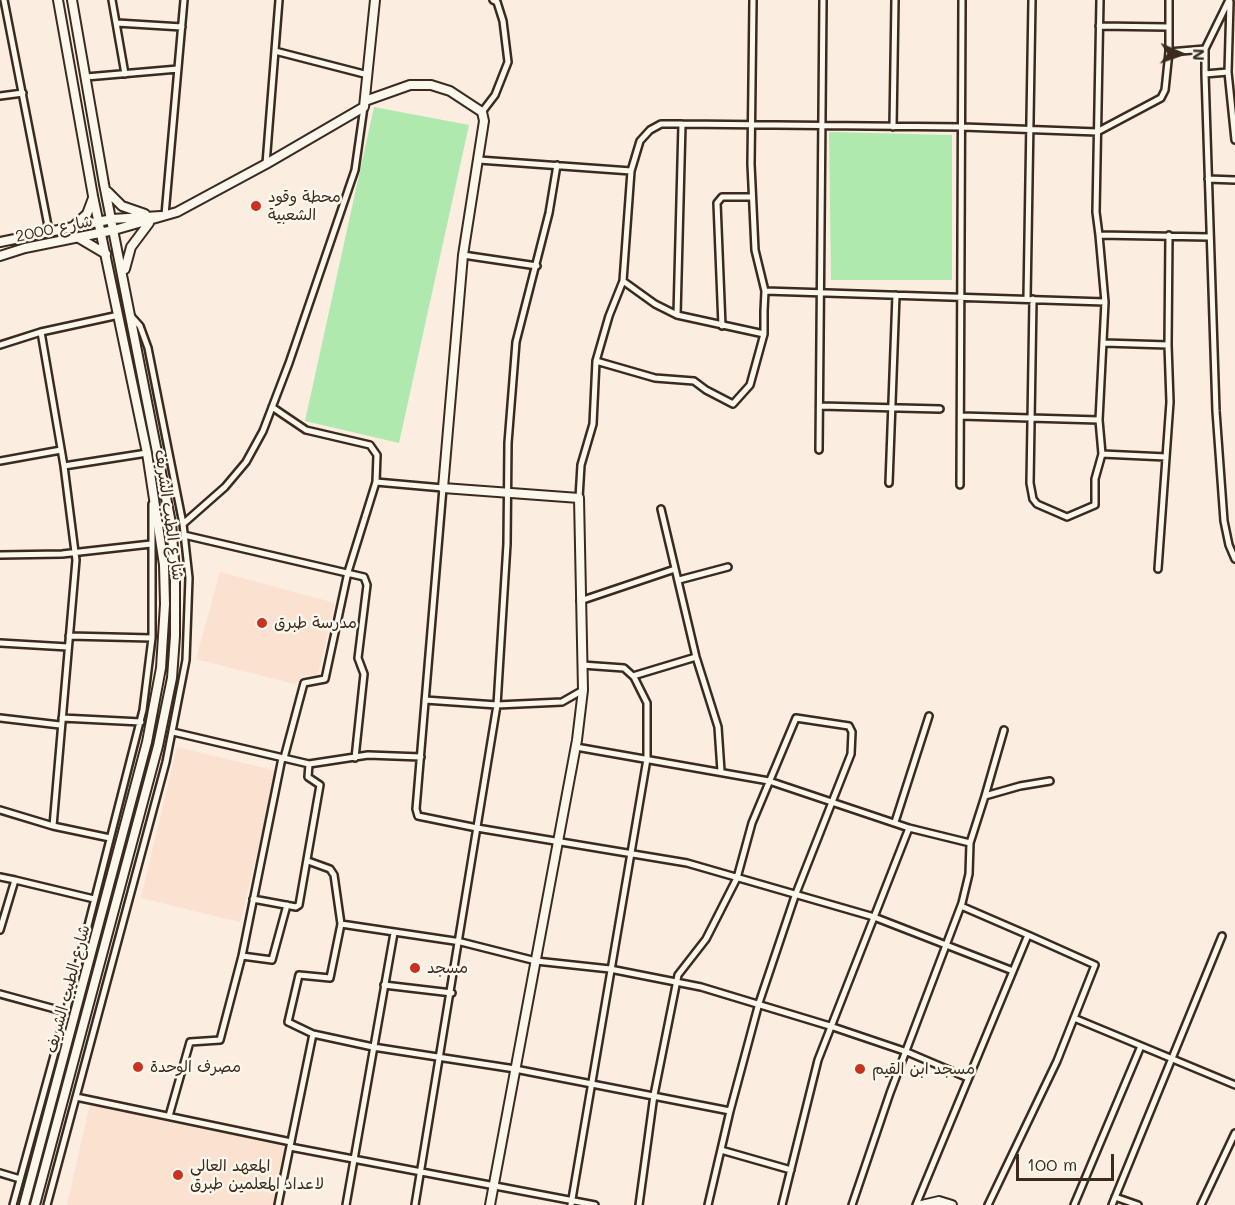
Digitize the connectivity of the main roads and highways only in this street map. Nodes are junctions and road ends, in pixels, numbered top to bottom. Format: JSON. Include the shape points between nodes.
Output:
{"nodes":[{"id":1,"x":58,"y":0,"type":"edge"},
{"id":2,"x":72,"y":0,"type":"edge"},
{"id":3,"x":375,"y":0,"type":"edge"},
{"id":4,"x":365,"y":104,"type":"junction"},
{"id":5,"x":104,"y":184,"type":"junction"},
{"id":6,"x":93,"y":196,"type":"junction"},
{"id":7,"x":151,"y":218,"type":"junction"},
{"id":8,"x":112,"y":219,"type":"junction"},
{"id":9,"x":99,"y":221,"type":"junction"},
{"id":10,"x":65,"y":228,"type":"junction"},
{"id":11,"x":114,"y":231,"type":"junction"},
{"id":12,"x":101,"y":233,"type":"junction"},
{"id":13,"x":79,"y":238,"type":"junction"},
{"id":14,"x":0,"y":242,"type":"edge"},
{"id":15,"x":106,"y":254,"type":"junction"},
{"id":16,"x":0,"y":256,"type":"edge"},
{"id":17,"x":124,"y":276,"type":"junction"},
{"id":18,"x":24,"y":1205,"type":"edge"},
{"id":19,"x":35,"y":1205,"type":"edge"},
{"id":20,"x":490,"y":1205,"type":"edge"},
{"id":21,"x":922,"y":1205,"type":"edge"},
{"id":22,"x":952,"y":1205,"type":"edge"}],
"edges":[{"from":1,"to":6,"type":"main road","name":"شارع الطيب الشريف"},
{"from":2,"to":5,"type":"main road","name":"شارع الطيب الشريف"},
{"from":3,"to":4,"type":"main road"},
{"from":4,"to":7,"type":"main road","via":[[188,207]]},
{"from":4,"to":20,"type":"main road","via":[[410,86],[431,85],[450,91],[482,112],[483,139],[463,255],[442,488],[579,498],[583,690],[576,747]]},
{"from":5,"to":7,"type":"main road","via":[[122,206]]},
{"from":5,"to":8,"type":"main road","name":"شارع الطيب الشريف"},
{"from":6,"to":9,"type":"main road","name":"شارع الطيب الشريف"},
{"from":6,"to":10,"type":"main road","via":[[81,221]]},
{"from":7,"to":8,"type":"main road"},
{"from":7,"to":11,"type":"main road","name":"شارع 2000"},
{"from":7,"to":17,"type":"main road","via":[[131,247]]},
{"from":8,"to":9,"type":"main road"},
{"from":8,"to":11,"type":"main road","name":"شارع الطيب الشريف"},
{"from":9,"to":10,"type":"main road"},
{"from":9,"to":12,"type":"main road","name":"شارع الطيب الشريف"},
{"from":10,"to":14,"type":"main road"},
{"from":11,"to":12,"type":"main road","name":"شارع 2000"},
{"from":11,"to":17,"type":"main road","name":"شارع الطيب الشريف"},
{"from":12,"to":13,"type":"main road","name":"شارع 2000"},
{"from":12,"to":15,"type":"main road","name":"شارع الطيب الشريف"},
{"from":13,"to":15,"type":"main road"},
{"from":13,"to":16,"type":"main road","name":"شارع 2000"},
{"from":15,"to":18,"type":"main road","name":"شارع الطيب الشريف","via":[[154,494],[166,588],[164,644],[156,702]]},
{"from":17,"to":19,"type":"main road","name":"شارع الطيب الشريف","via":[[171,523],[176,597],[172,678],[159,746]]},
{"from":21,"to":22,"type":"main road","via":[[939,1201]]}]}
